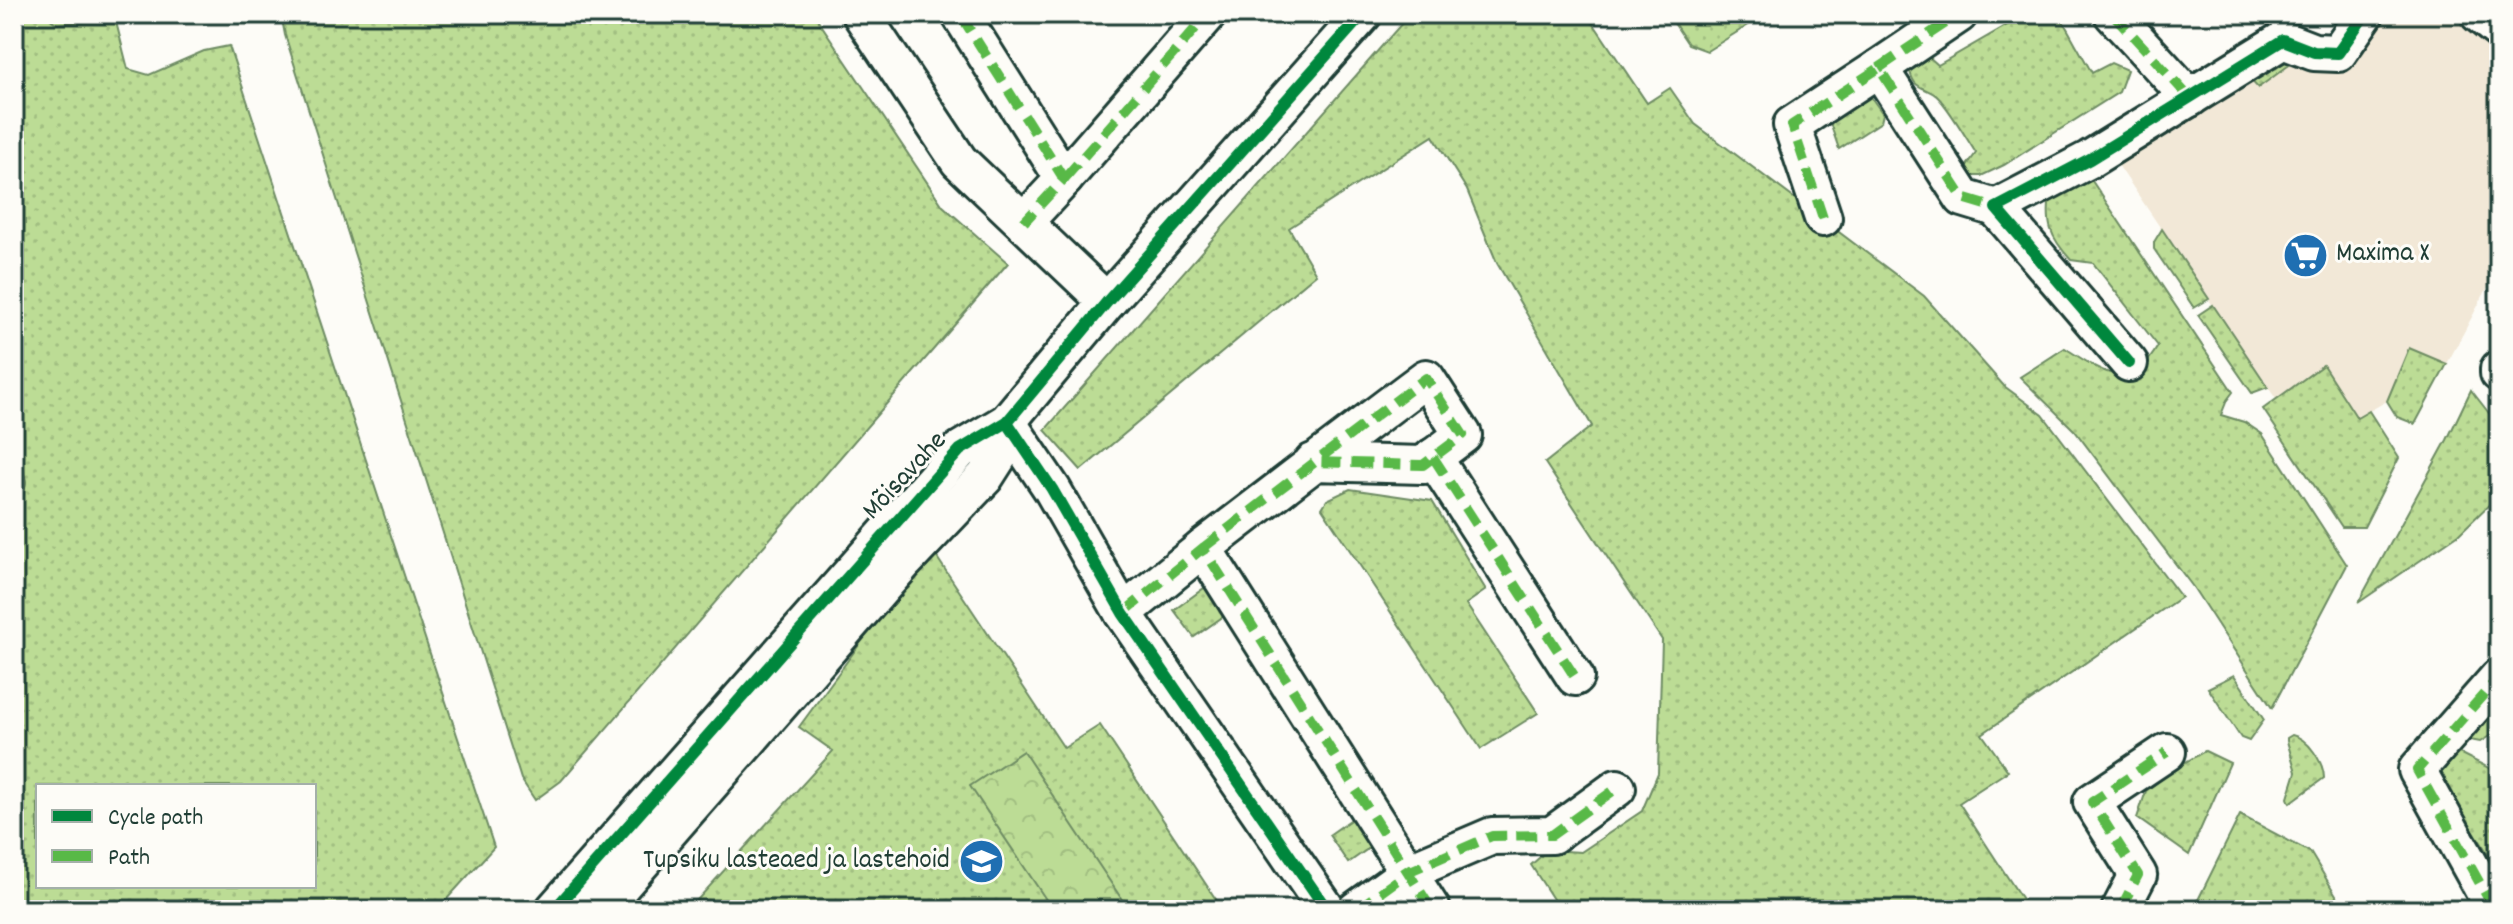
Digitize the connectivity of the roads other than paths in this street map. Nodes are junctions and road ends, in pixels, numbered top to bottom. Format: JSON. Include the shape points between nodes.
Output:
{"nodes":[{"id":1,"x":861,"y":14,"type":"edge"},
{"id":2,"x":960,"y":14,"type":"edge"},
{"id":3,"x":1208,"y":14,"type":"edge"},
{"id":4,"x":1363,"y":14,"type":"edge"},
{"id":5,"x":1959,"y":14,"type":"edge"},
{"id":6,"x":2113,"y":14,"type":"edge"},
{"id":7,"x":2365,"y":14,"type":"edge"},
{"id":8,"x":2479,"y":14,"type":"edge"},
{"id":9,"x":2499,"y":30,"type":"edge"},
{"id":10,"x":1879,"y":68,"type":"junction"},
{"id":11,"x":2190,"y":98,"type":"junction"},
{"id":12,"x":1064,"y":179,"type":"junction"},
{"id":13,"x":1996,"y":208,"type":"junction"},
{"id":14,"x":1823,"y":218,"type":"dead end"},
{"id":15,"x":1024,"y":222,"type":"junction"},
{"id":16,"x":1107,"y":302,"type":"junction"},
{"id":17,"x":2129,"y":363,"type":"dead end"},
{"id":18,"x":1007,"y":422,"type":"junction"},
{"id":19,"x":1433,"y":457,"type":"junction"},
{"id":20,"x":1313,"y":462,"type":"junction"},
{"id":21,"x":1203,"y":548,"type":"junction"},
{"id":22,"x":1123,"y":613,"type":"junction"},
{"id":23,"x":1575,"y":677,"type":"dead end"},
{"id":24,"x":2499,"y":677,"type":"edge"},
{"id":25,"x":2167,"y":752,"type":"dead end"},
{"id":26,"x":1617,"y":788,"type":"dead end"},
{"id":27,"x":1410,"y":871,"type":"junction"},
{"id":28,"x":554,"y":910,"type":"edge"},
{"id":29,"x":600,"y":910,"type":"edge"},
{"id":30,"x":1327,"y":910,"type":"edge"},
{"id":31,"x":1356,"y":910,"type":"edge"},
{"id":32,"x":1432,"y":910,"type":"edge"},
{"id":33,"x":2120,"y":910,"type":"edge"},
{"id":34,"x":2491,"y":910,"type":"edge"}],
"edges":[{"from":1,"to":15,"type":"street","via":[[959,161]]},
{"from":2,"to":12,"type":"street"},
{"from":3,"to":12,"type":"street"},
{"from":4,"to":16,"type":"street","name":"Mõisavahe"},
{"from":5,"to":10,"type":"street"},
{"from":6,"to":11,"type":"street"},
{"from":7,"to":11,"type":"street","via":[[2338,53],[2314,52],[2283,40]]},
{"from":8,"to":9,"type":"street"},
{"from":10,"to":13,"type":"street","via":[[1963,198]]},
{"from":10,"to":14,"type":"street","via":[[1792,125]]},
{"from":11,"to":13,"type":"street"},
{"from":12,"to":15,"type":"street"},
{"from":13,"to":17,"type":"street"},
{"from":15,"to":16,"type":"street"},
{"from":16,"to":18,"type":"street","name":"Mõisavahe"},
{"from":18,"to":22,"type":"street"},
{"from":18,"to":28,"type":"street","name":"Mõisavahe","via":[[960,450]]},
{"from":18,"to":29,"type":"street","name":"Mõisavahe","via":[[1001,452],[985,477]]},
{"from":19,"to":20,"type":"street","via":[[1423,465]]},
{"from":19,"to":20,"type":"street","via":[[1463,435],[1426,378]]},
{"from":19,"to":23,"type":"street"},
{"from":20,"to":21,"type":"street"},
{"from":21,"to":22,"type":"street"},
{"from":21,"to":27,"type":"street"},
{"from":22,"to":30,"type":"street"},
{"from":24,"to":34,"type":"street","via":[[2417,770]]},
{"from":25,"to":33,"type":"street","via":[[2092,802],[2138,875]]},
{"from":26,"to":27,"type":"street","via":[[1552,835],[1492,836]]},
{"from":27,"to":31,"type":"street"},
{"from":27,"to":32,"type":"street"}]}
